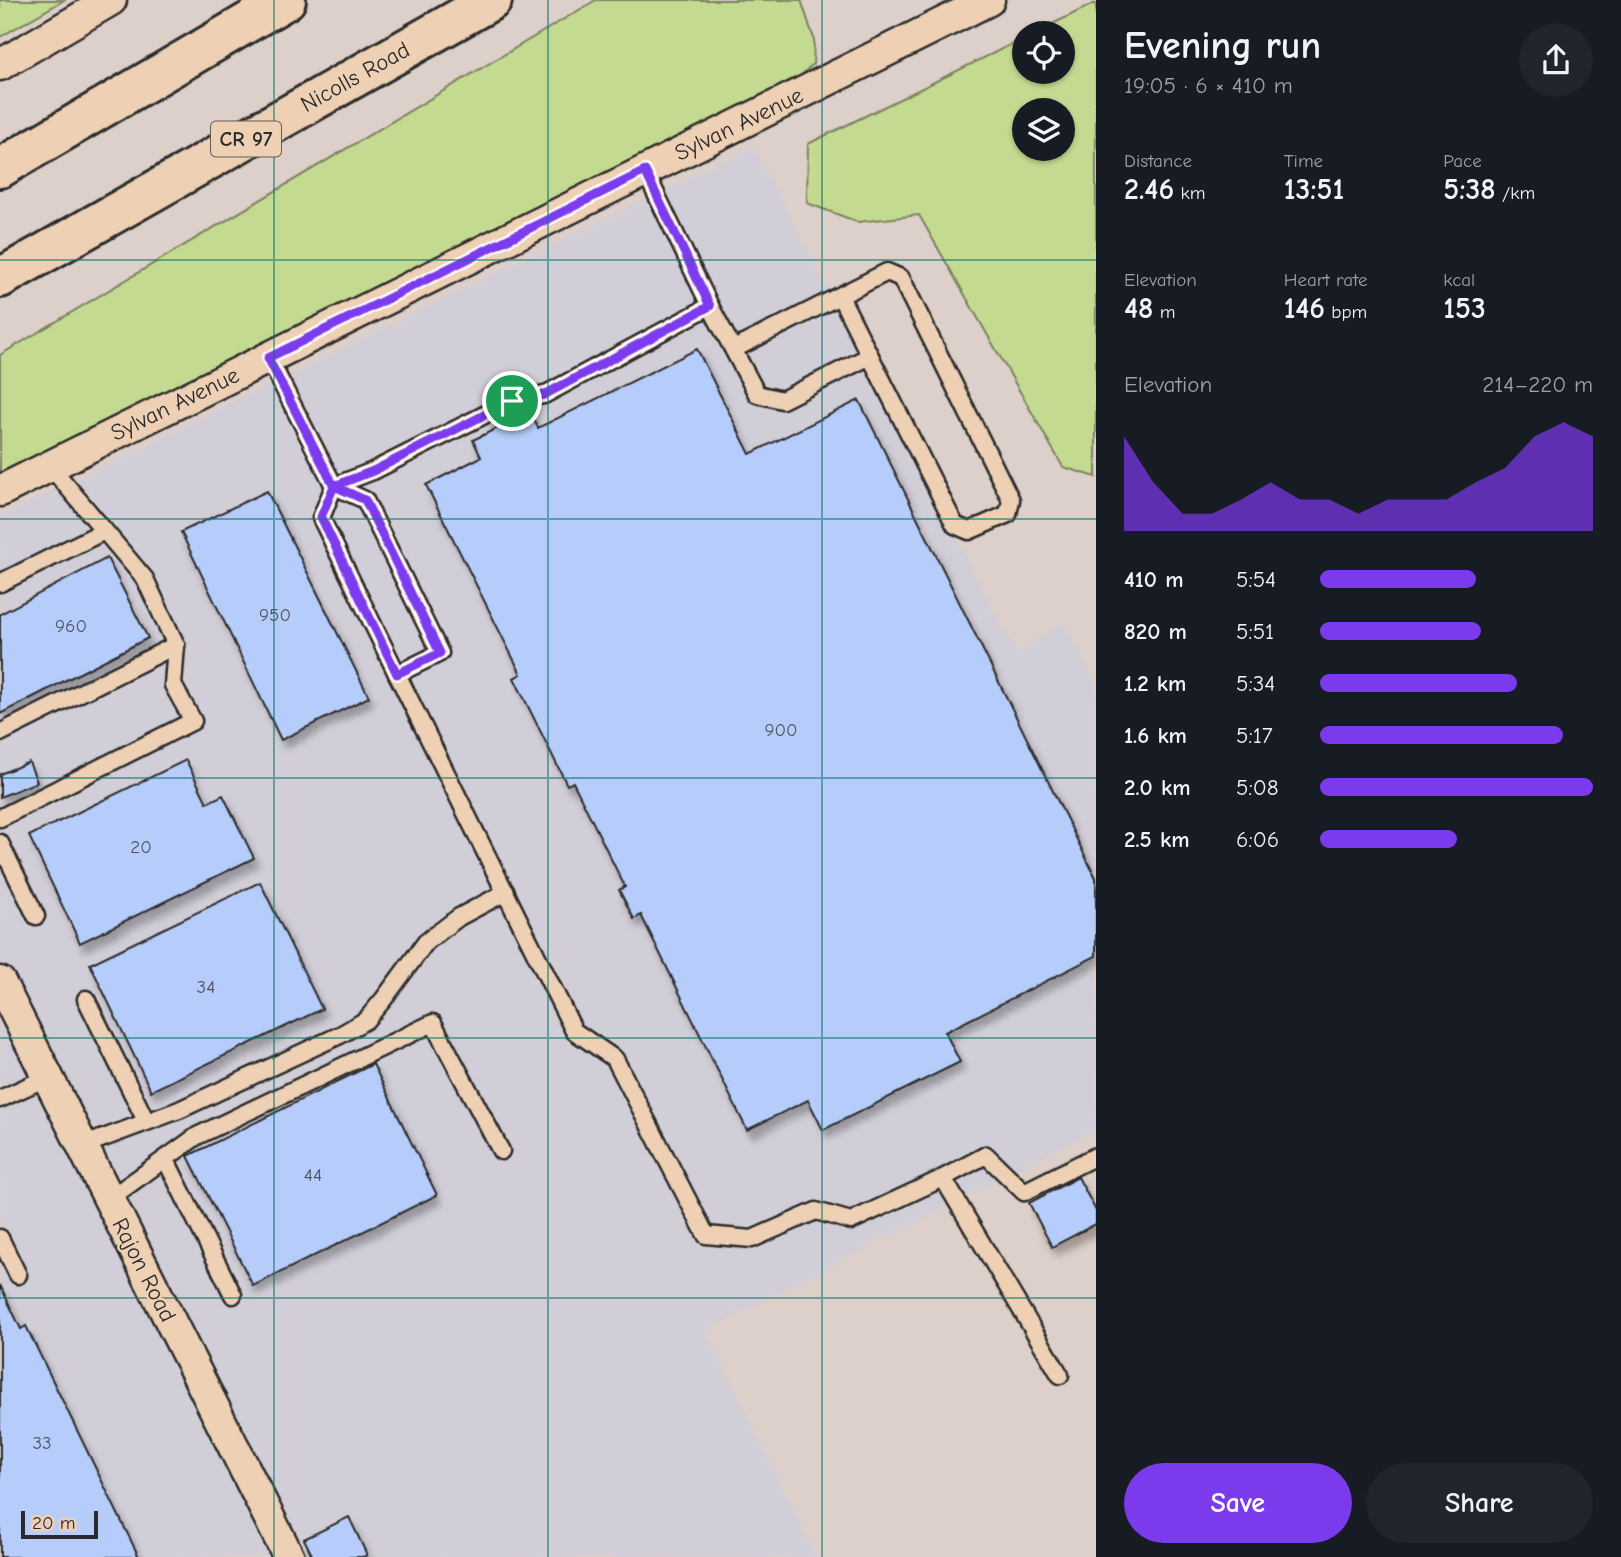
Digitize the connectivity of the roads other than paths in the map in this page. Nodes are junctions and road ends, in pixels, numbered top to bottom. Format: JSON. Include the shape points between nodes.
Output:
{"nodes":[{"id":1,"x":111,"y":0,"type":"edge"},
{"id":2,"x":286,"y":0,"type":"edge"},
{"id":3,"x":492,"y":0,"type":"edge"},
{"id":4,"x":989,"y":0,"type":"edge"},
{"id":5,"x":0,"y":65,"type":"edge"},
{"id":6,"x":0,"y":168,"type":"edge"},
{"id":7,"x":645,"y":171,"type":"junction"},
{"id":8,"x":107,"y":216,"type":"junction"},
{"id":9,"x":0,"y":278,"type":"edge"},
{"id":10,"x":0,"y":294,"type":"edge"},
{"id":11,"x":840,"y":296,"type":"junction"},
{"id":12,"x":710,"y":306,"type":"junction"},
{"id":13,"x":734,"y":349,"type":"junction"},
{"id":14,"x":870,"y":356,"type":"junction"},
{"id":15,"x":268,"y":358,"type":"junction"},
{"id":16,"x":50,"y":466,"type":"junction"},
{"id":17,"x":334,"y":486,"type":"junction"},
{"id":18,"x":0,"y":491,"type":"edge"},
{"id":19,"x":104,"y":531,"type":"junction"},
{"id":20,"x":0,"y":583,"type":"edge"},
{"id":21,"x":176,"y":645,"type":"junction"},
{"id":22,"x":397,"y":674,"type":"junction"},
{"id":23,"x":0,"y":733,"type":"edge"},
{"id":24,"x":0,"y":818,"type":"edge"},
{"id":25,"x":0,"y":843,"type":"edge"},
{"id":26,"x":506,"y":892,"type":"junction"},
{"id":27,"x":36,"y":916,"type":"dead end"},
{"id":28,"x":0,"y":982,"type":"edge"},
{"id":29,"x":86,"y":999,"type":"dead end"},
{"id":30,"x":48,"y":1077,"type":"junction"},
{"id":31,"x":0,"y":1099,"type":"edge"},
{"id":32,"x":146,"y":1121,"type":"junction"},
{"id":33,"x":82,"y":1146,"type":"junction"},
{"id":34,"x":501,"y":1152,"type":"dead end"},
{"id":35,"x":1096,"y":1156,"type":"edge"},
{"id":36,"x":166,"y":1158,"type":"junction"},
{"id":37,"x":943,"y":1178,"type":"junction"},
{"id":38,"x":109,"y":1199,"type":"junction"},
{"id":39,"x":0,"y":1238,"type":"edge"},
{"id":40,"x":18,"y":1275,"type":"dead end"},
{"id":41,"x":233,"y":1295,"type":"dead end"},
{"id":42,"x":1060,"y":1375,"type":"dead end"},
{"id":43,"x":289,"y":1557,"type":"edge"}],
"edges":[{"from":1,"to":5,"type":"street"},
{"from":2,"to":6,"type":"highway"},
{"from":3,"to":8,"type":"highway","name":"Nicolls Road","number":"CR 97"},
{"from":4,"to":7,"type":"street","name":"Sylvan Avenue"},
{"from":7,"to":12,"type":"lane"},
{"from":7,"to":15,"type":"street","name":"Sylvan Avenue"},
{"from":8,"to":9,"type":"highway","name":"Nicolls Road","number":"CR 97"},
{"from":8,"to":10,"type":"highway"},
{"from":11,"to":13,"type":"lane"},
{"from":11,"to":14,"type":"lane"},
{"from":11,"to":14,"type":"lane","via":[[887,272],[901,278],[1011,500],[1009,514],[969,531],[955,525]]},
{"from":12,"to":13,"type":"lane"},
{"from":12,"to":17,"type":"lane","via":[[544,395],[512,401]]},
{"from":13,"to":14,"type":"lane","via":[[757,394],[782,400]]},
{"from":15,"to":16,"type":"street","name":"Sylvan Avenue"},
{"from":15,"to":17,"type":"lane"},
{"from":16,"to":18,"type":"street","name":"Sylvan Avenue"},
{"from":16,"to":19,"type":"lane"},
{"from":17,"to":22,"type":"lane","via":[[321,517]]},
{"from":17,"to":22,"type":"lane","via":[[365,500],[440,653]]},
{"from":19,"to":20,"type":"lane"},
{"from":19,"to":21,"type":"lane","via":[[145,579]]},
{"from":21,"to":23,"type":"lane"},
{"from":21,"to":24,"type":"lane","via":[[173,685],[193,721]]},
{"from":22,"to":26,"type":"lane"},
{"from":25,"to":27,"type":"lane"},
{"from":26,"to":32,"type":"lane","via":[[459,916],[426,943],[366,1020],[179,1110]]},
{"from":26,"to":37,"type":"lane","via":[[574,1031],[615,1059],[706,1235],[752,1239],[816,1211],[851,1221]]},
{"from":28,"to":30,"type":"street","name":"Rajon Road"},
{"from":29,"to":32,"type":"lane"},
{"from":30,"to":31,"type":"lane"},
{"from":30,"to":33,"type":"street","name":"Rajon Road"},
{"from":32,"to":33,"type":"lane"},
{"from":33,"to":38,"type":"street","name":"Rajon Road"},
{"from":34,"to":36,"type":"lane","via":[[433,1023],[197,1136]]},
{"from":35,"to":37,"type":"lane","via":[[1024,1192],[986,1155]]},
{"from":36,"to":38,"type":"lane"},
{"from":36,"to":41,"type":"lane"},
{"from":37,"to":42,"type":"lane"},
{"from":38,"to":43,"type":"street","name":"Rajon Road"},
{"from":39,"to":40,"type":"lane"}]}
